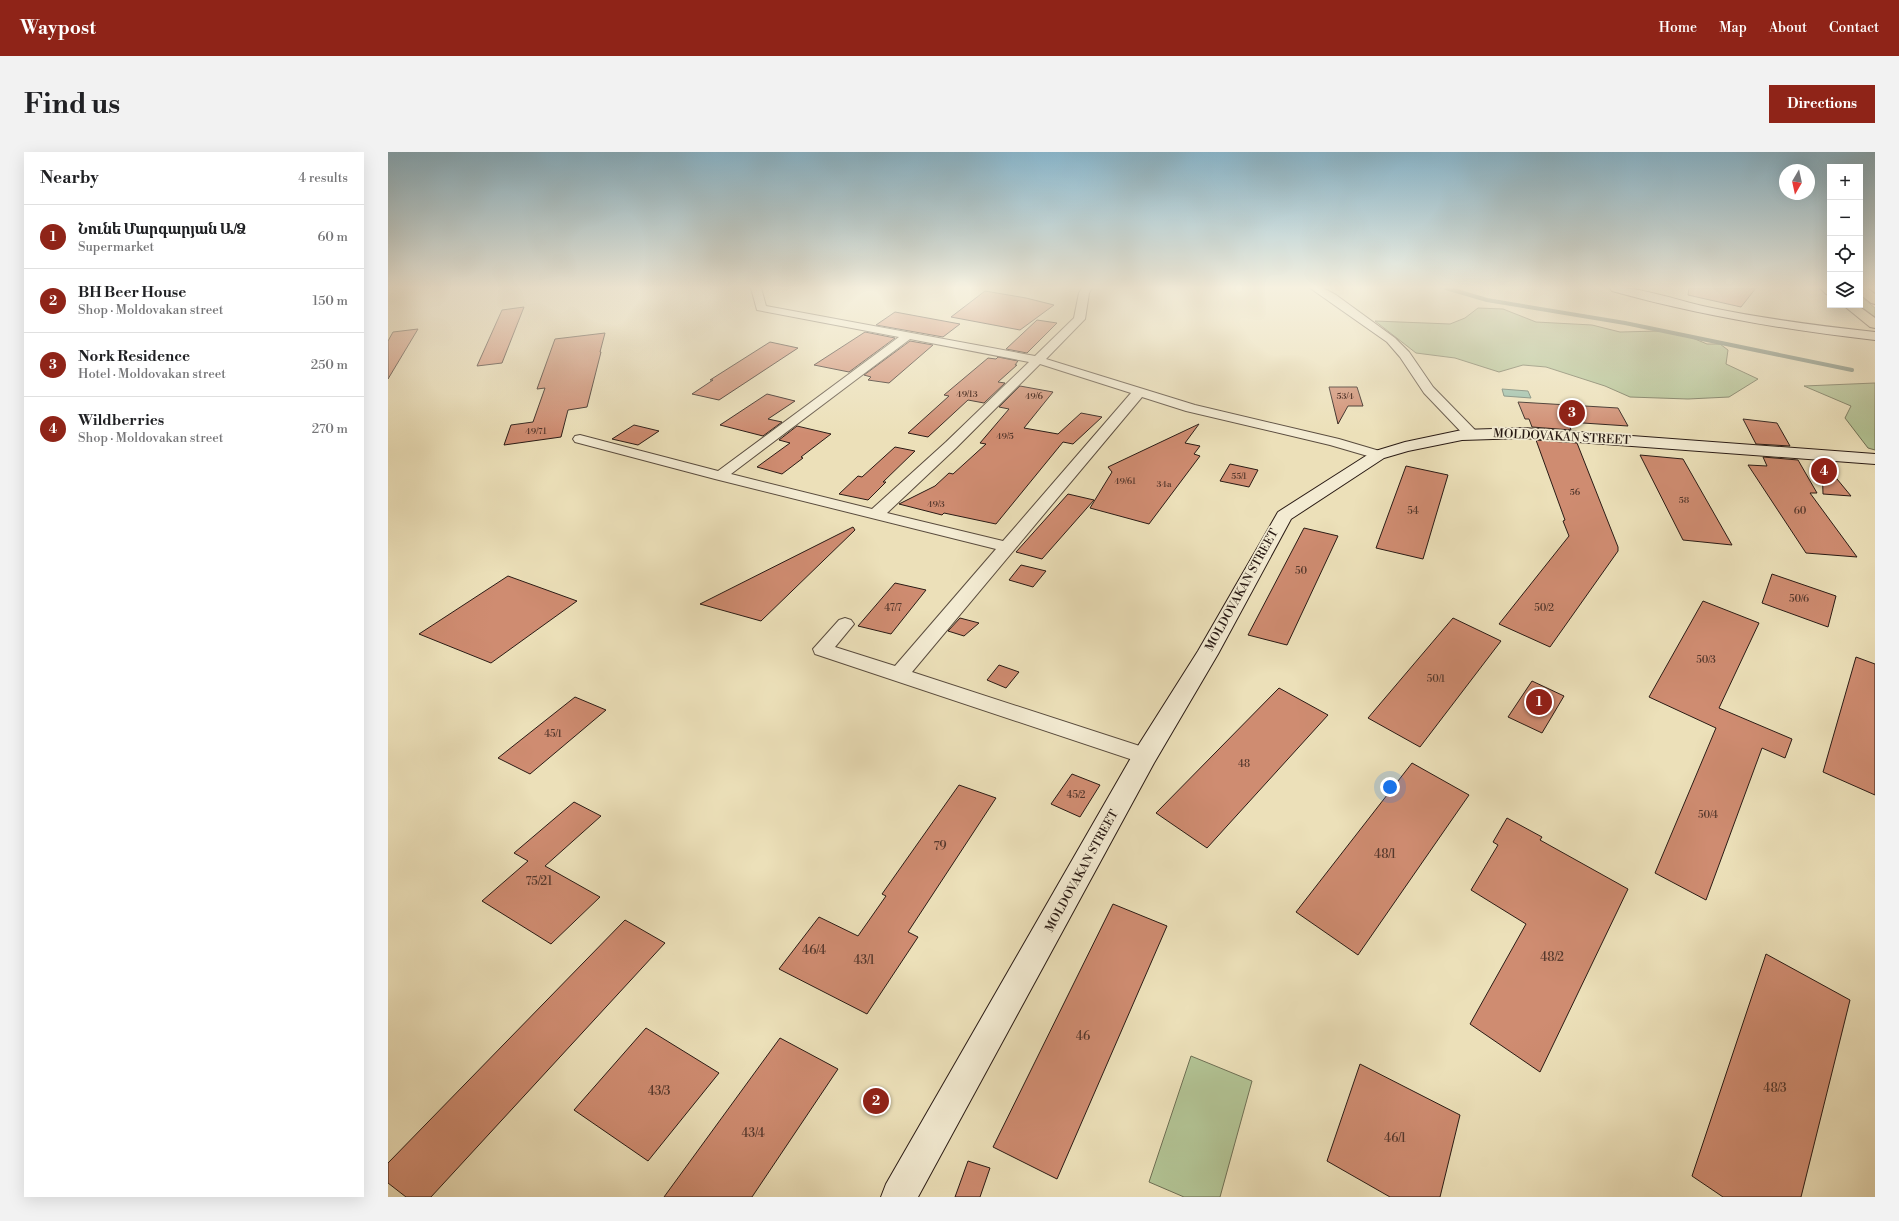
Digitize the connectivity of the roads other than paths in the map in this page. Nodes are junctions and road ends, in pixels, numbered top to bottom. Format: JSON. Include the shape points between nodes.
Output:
{"nodes":[{"id":1,"x":907,"y":337,"type":"edge"},
{"id":2,"x":918,"y":337,"type":"edge"},
{"id":3,"x":1061,"y":337,"type":"edge"},
{"id":4,"x":1387,"y":337,"type":"edge"},
{"id":5,"x":1038,"y":360,"type":"junction"},
{"id":6,"x":1139,"y":392,"type":"junction"},
{"id":7,"x":1471,"y":434,"type":"junction"},
{"id":8,"x":580,"y":439,"type":"dead end"},
{"id":9,"x":1378,"y":455,"type":"junction"},
{"id":10,"x":1875,"y":459,"type":"edge"},
{"id":11,"x":720,"y":476,"type":"junction"},
{"id":12,"x":875,"y":515,"type":"junction"},
{"id":13,"x":1006,"y":547,"type":"junction"},
{"id":14,"x":846,"y":624,"type":"dead end"},
{"id":15,"x":899,"y":674,"type":"junction"},
{"id":16,"x":1146,"y":756,"type":"junction"},
{"id":17,"x":899,"y":1197,"type":"edge"}],
"edges":[{"from":1,"to":11,"type":"street"},
{"from":2,"to":5,"type":"street"},
{"from":3,"to":5,"type":"street"},
{"from":4,"to":7,"type":"street","via":[[1405,355],[1428,390]]},
{"from":5,"to":6,"type":"street"},
{"from":5,"to":12,"type":"street"},
{"from":6,"to":9,"type":"street","via":[[1191,408]]},
{"from":6,"to":13,"type":"street"},
{"from":7,"to":9,"type":"street","name":"MOLDOVAKAN STREET"},
{"from":7,"to":10,"type":"street","name":"MOLDOVAKAN STREET","via":[[1524,433]]},
{"from":8,"to":11,"type":"street"},
{"from":9,"to":16,"type":"street","name":"MOLDOVAKAN STREET","via":[[1284,516],[1207,654]]},
{"from":11,"to":12,"type":"street"},
{"from":12,"to":13,"type":"street"},
{"from":13,"to":15,"type":"street"},
{"from":14,"to":15,"type":"street","via":[[822,649]]},
{"from":15,"to":16,"type":"street"},
{"from":16,"to":17,"type":"street","name":"MOLDOVAKAN STREET"}]}
